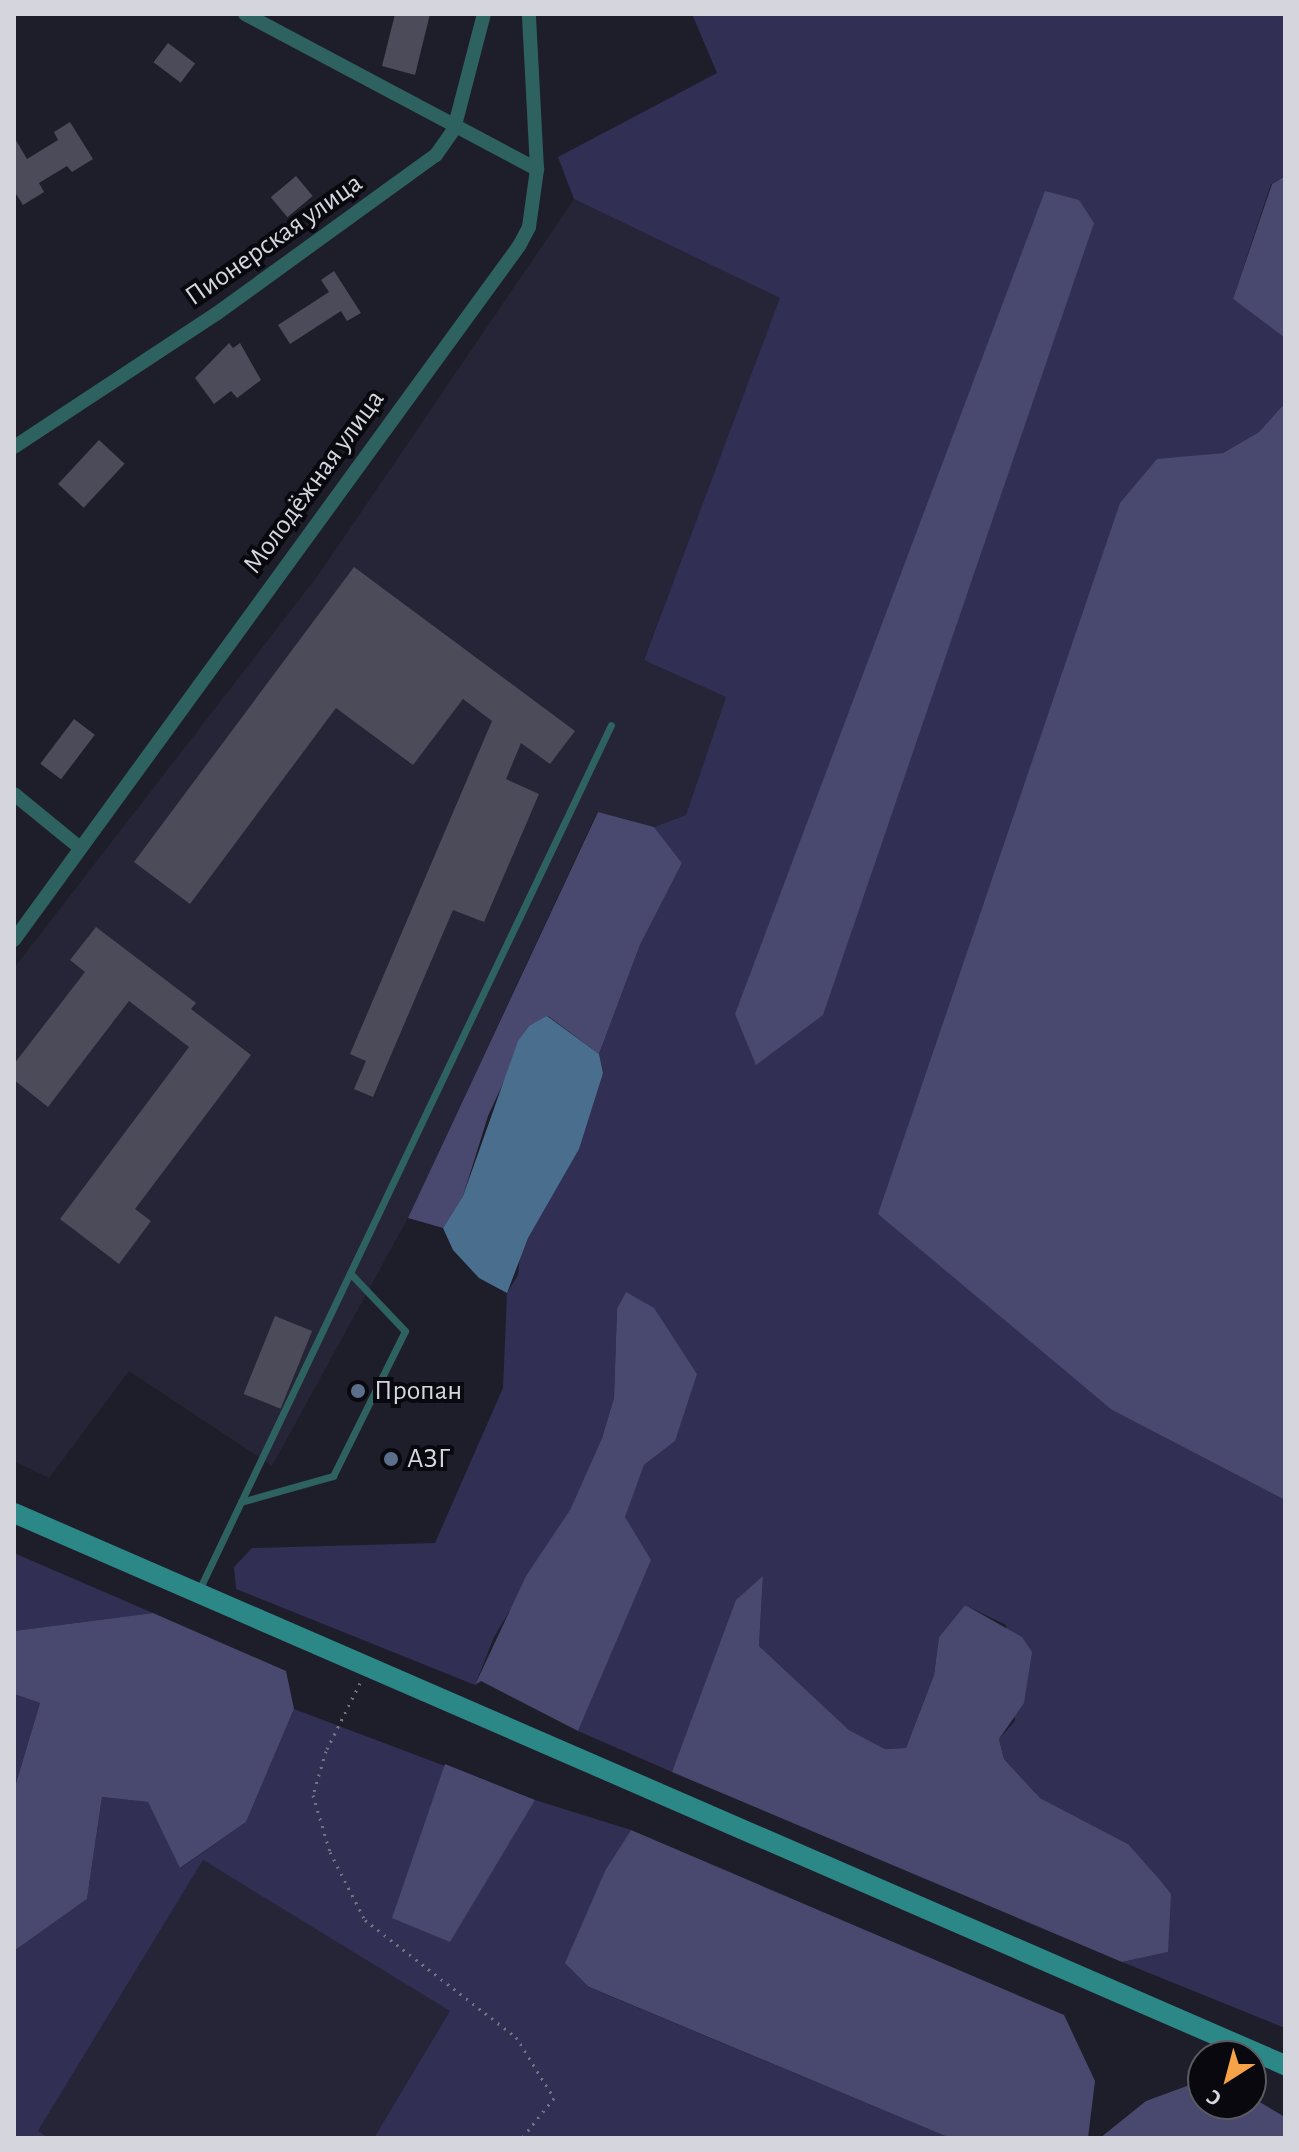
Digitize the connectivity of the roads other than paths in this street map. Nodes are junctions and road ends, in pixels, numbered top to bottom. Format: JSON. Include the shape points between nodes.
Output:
{"nodes":[{"id":1,"x":245,"y":14,"type":"edge"},
{"id":2,"x":484,"y":14,"type":"edge"},
{"id":3,"x":529,"y":14,"type":"edge"},
{"id":4,"x":454,"y":129,"type":"junction"},
{"id":5,"x":537,"y":169,"type":"junction"},
{"id":6,"x":14,"y":447,"type":"edge"},
{"id":7,"x":611,"y":725,"type":"dead end"},
{"id":8,"x":14,"y":794,"type":"edge"},
{"id":9,"x":79,"y":847,"type":"junction"},
{"id":10,"x":14,"y":940,"type":"edge"},
{"id":11,"x":350,"y":1273,"type":"junction"},
{"id":12,"x":241,"y":1502,"type":"junction"},
{"id":13,"x":14,"y":1513,"type":"edge"},
{"id":14,"x":199,"y":1590,"type":"junction"},
{"id":15,"x":1285,"y":2065,"type":"edge"}],
"edges":[{"from":1,"to":4,"type":"street"},
{"from":2,"to":4,"type":"street","name":"Пионерская улица"},
{"from":3,"to":5,"type":"street","name":"Молодёжная улица"},
{"from":4,"to":5,"type":"street"},
{"from":4,"to":6,"type":"street","name":"Пионерская улица","via":[[421,168],[216,314]]},
{"from":5,"to":9,"type":"street","name":"Молодёжная улица","via":[[529,227],[519,246]]},
{"from":7,"to":11,"type":"lane"},
{"from":8,"to":9,"type":"street"},
{"from":9,"to":10,"type":"street","name":"Молодёжная улица"},
{"from":11,"to":12,"type":"lane"},
{"from":11,"to":12,"type":"lane","via":[[405,1331],[333,1476]]},
{"from":12,"to":14,"type":"lane"},
{"from":13,"to":14,"type":"main road"},
{"from":14,"to":15,"type":"main road"}]}
